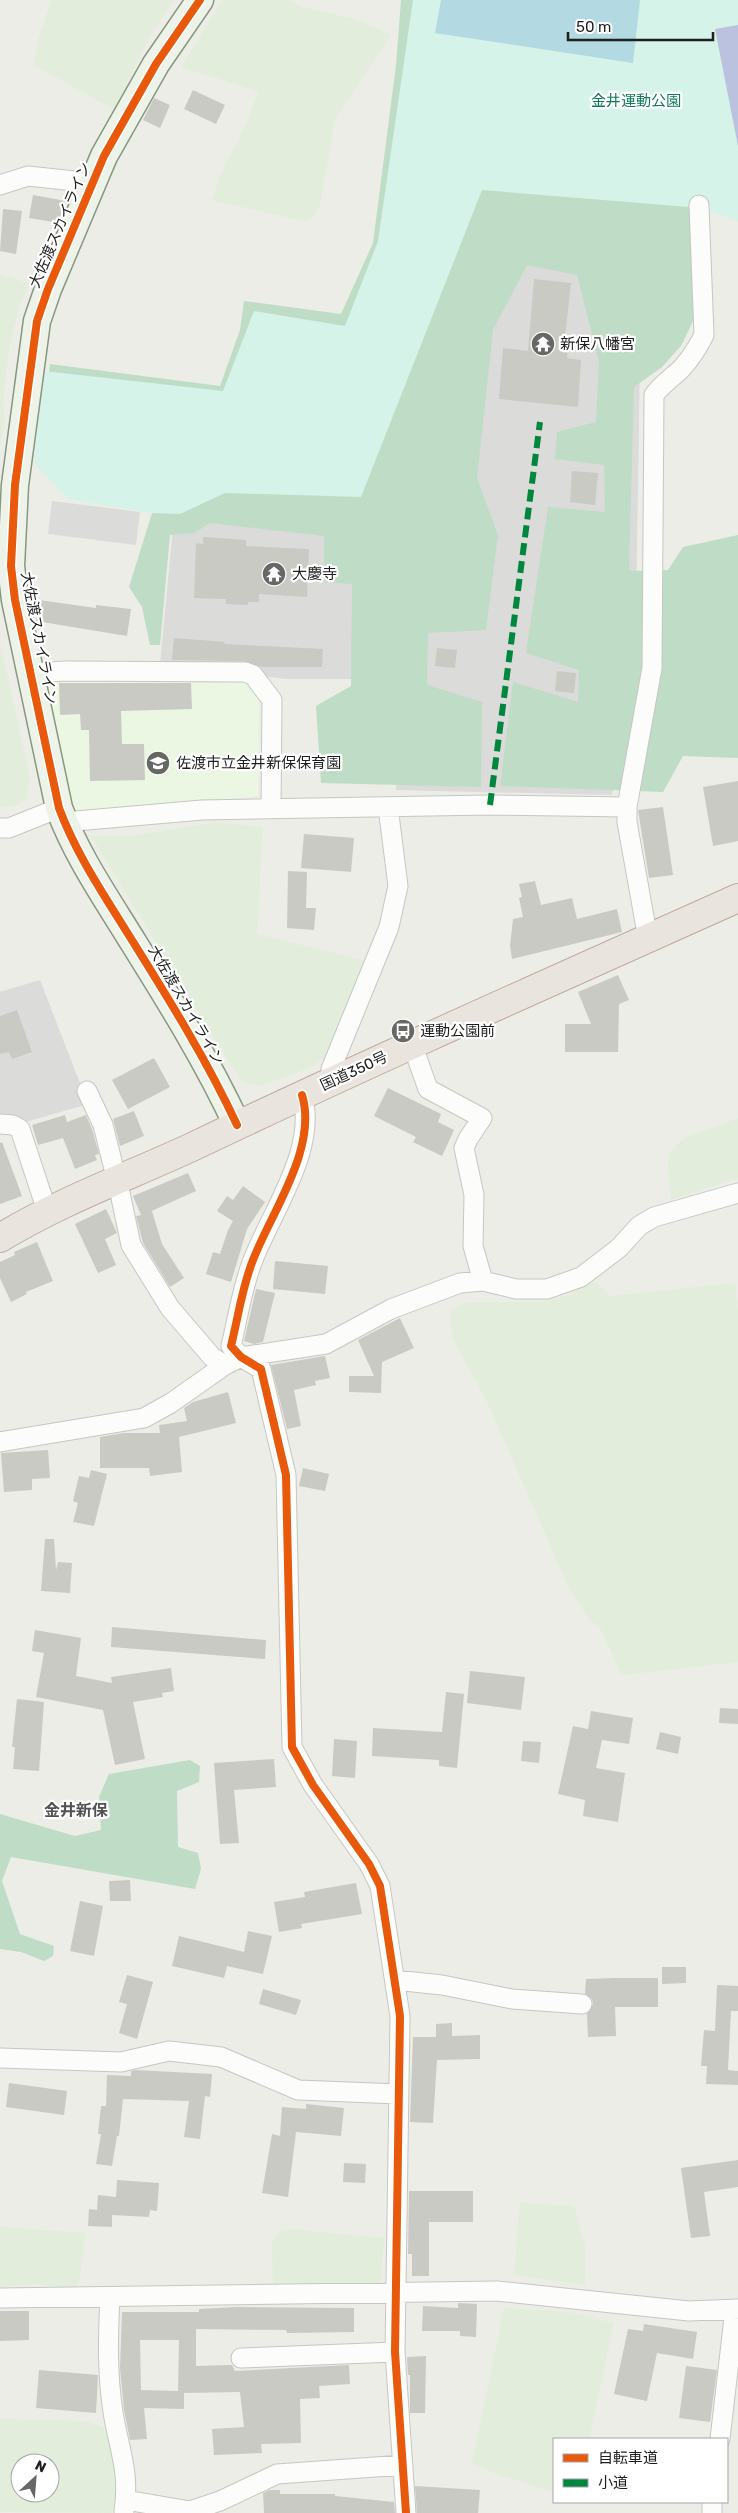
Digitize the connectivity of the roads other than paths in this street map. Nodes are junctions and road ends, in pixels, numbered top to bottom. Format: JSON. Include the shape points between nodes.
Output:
{"nodes":[{"id":1,"x":200,"y":0,"type":"edge"},
{"id":2,"x":93,"y":183,"type":"junction"},
{"id":3,"x":0,"y":185,"type":"edge"},
{"id":4,"x":699,"y":205,"type":"dead end"},
{"id":5,"x":30,"y":673,"type":"junction"},
{"id":6,"x":388,"y":806,"type":"junction"},
{"id":7,"x":627,"y":807,"type":"junction"},
{"id":8,"x":271,"y":808,"type":"junction"},
{"id":9,"x":62,"y":815,"type":"junction"},
{"id":10,"x":0,"y":828,"type":"edge"},
{"id":11,"x":738,"y":898,"type":"edge"},
{"id":12,"x":648,"y":939,"type":"junction"},
{"id":13,"x":412,"y":1044,"type":"junction"},
{"id":14,"x":332,"y":1081,"type":"junction"},
{"id":15,"x":88,"y":1091,"type":"dead end"},
{"id":16,"x":302,"y":1095,"type":"junction"},
{"id":17,"x":0,"y":1124,"type":"edge"},
{"id":18,"x":237,"y":1125,"type":"junction"},
{"id":19,"x":117,"y":1180,"type":"junction"},
{"id":20,"x":738,"y":1193,"type":"edge"},
{"id":21,"x":47,"y":1211,"type":"junction"},
{"id":22,"x":0,"y":1238,"type":"edge"},
{"id":23,"x":483,"y":1282,"type":"junction"},
{"id":24,"x":233,"y":1361,"type":"junction"},
{"id":25,"x":0,"y":1442,"type":"edge"},
{"id":26,"x":395,"y":1980,"type":"junction"},
{"id":27,"x":582,"y":2004,"type":"dead end"},
{"id":28,"x":0,"y":2058,"type":"edge"},
{"id":29,"x":399,"y":2094,"type":"junction"},
{"id":30,"x":396,"y":2293,"type":"junction"},
{"id":31,"x":110,"y":2297,"type":"junction"},
{"id":32,"x":0,"y":2298,"type":"edge"},
{"id":33,"x":736,"y":2309,"type":"edge"},
{"id":34,"x":395,"y":2352,"type":"junction"},
{"id":35,"x":241,"y":2358,"type":"dead end"},
{"id":36,"x":720,"y":2438,"type":"edge"},
{"id":37,"x":403,"y":2465,"type":"junction"},
{"id":38,"x":125,"y":2507,"type":"edge"},
{"id":39,"x":406,"y":2513,"type":"edge"}],
"edges":[{"from":1,"to":2,"type":"street","name":"大佐渡スカイライン","via":[[156,64],[104,156]]},
{"from":2,"to":3,"type":"street","via":[[28,176]]},
{"from":2,"to":5,"type":"street","name":"大佐渡スカイライン","via":[[37,321],[16,475],[11,566]]},
{"from":4,"to":7,"type":"street","via":[[704,335],[686,362],[654,396],[652,668]]},
{"from":5,"to":8,"type":"street","via":[[245,672],[253,675],[272,700]]},
{"from":5,"to":9,"type":"street","name":"大佐渡スカイライン"},
{"from":6,"to":7,"type":"street"},
{"from":6,"to":8,"type":"street"},
{"from":6,"to":14,"type":"street","via":[[398,886],[389,927],[331,1069]]},
{"from":7,"to":12,"type":"street"},
{"from":8,"to":9,"type":"street"},
{"from":9,"to":10,"type":"street"},
{"from":9,"to":18,"type":"street","name":"大佐渡スカイライン","via":[[91,874],[163,991]]},
{"from":11,"to":12,"type":"highway","name":"国道350号"},
{"from":12,"to":13,"type":"highway","name":"国道350号"},
{"from":13,"to":14,"type":"highway","name":"国道350号"},
{"from":13,"to":23,"type":"street","via":[[428,1089],[482,1118],[464,1148],[474,1195],[473,1246]]},
{"from":14,"to":16,"type":"highway","name":"国道350号"},
{"from":15,"to":19,"type":"street","via":[[103,1125]]},
{"from":16,"to":18,"type":"highway","name":"国道350号"},
{"from":16,"to":24,"type":"street","via":[[306,1109],[305,1134],[298,1159],[252,1262],[231,1346]]},
{"from":17,"to":21,"type":"street","via":[[20,1129]]},
{"from":18,"to":19,"type":"highway","name":"国道350号"},
{"from":19,"to":21,"type":"highway","name":"国道350号"},
{"from":19,"to":24,"type":"street","via":[[130,1245],[170,1308],[212,1357]]},
{"from":20,"to":23,"type":"street","via":[[654,1218],[638,1226],[619,1248],[573,1280],[546,1289],[516,1289]]},
{"from":21,"to":22,"type":"highway","name":"国道350号"},
{"from":23,"to":24,"type":"street","via":[[460,1283],[426,1295],[391,1309],[326,1344]]},
{"from":24,"to":25,"type":"street","via":[[144,1418]]},
{"from":24,"to":26,"type":"street","via":[[261,1369],[286,1475],[292,1748],[313,1785],[369,1864],[380,1886]]},
{"from":26,"to":27,"type":"street","via":[[442,1985],[512,1999]]},
{"from":26,"to":29,"type":"street","via":[[400,2016]]},
{"from":28,"to":29,"type":"street","via":[[121,2062],[169,2052],[221,2057],[298,2090]]},
{"from":29,"to":30,"type":"street"},
{"from":30,"to":31,"type":"street"},
{"from":30,"to":33,"type":"street","via":[[497,2291],[689,2311]]},
{"from":30,"to":34,"type":"street"},
{"from":31,"to":32,"type":"street"},
{"from":31,"to":38,"type":"street","via":[[107,2358],[113,2413],[126,2471]]},
{"from":33,"to":36,"type":"street"},
{"from":34,"to":35,"type":"street"},
{"from":34,"to":37,"type":"street"},
{"from":37,"to":38,"type":"street","via":[[277,2474],[220,2501],[190,2511]]},
{"from":37,"to":39,"type":"street"}]}
